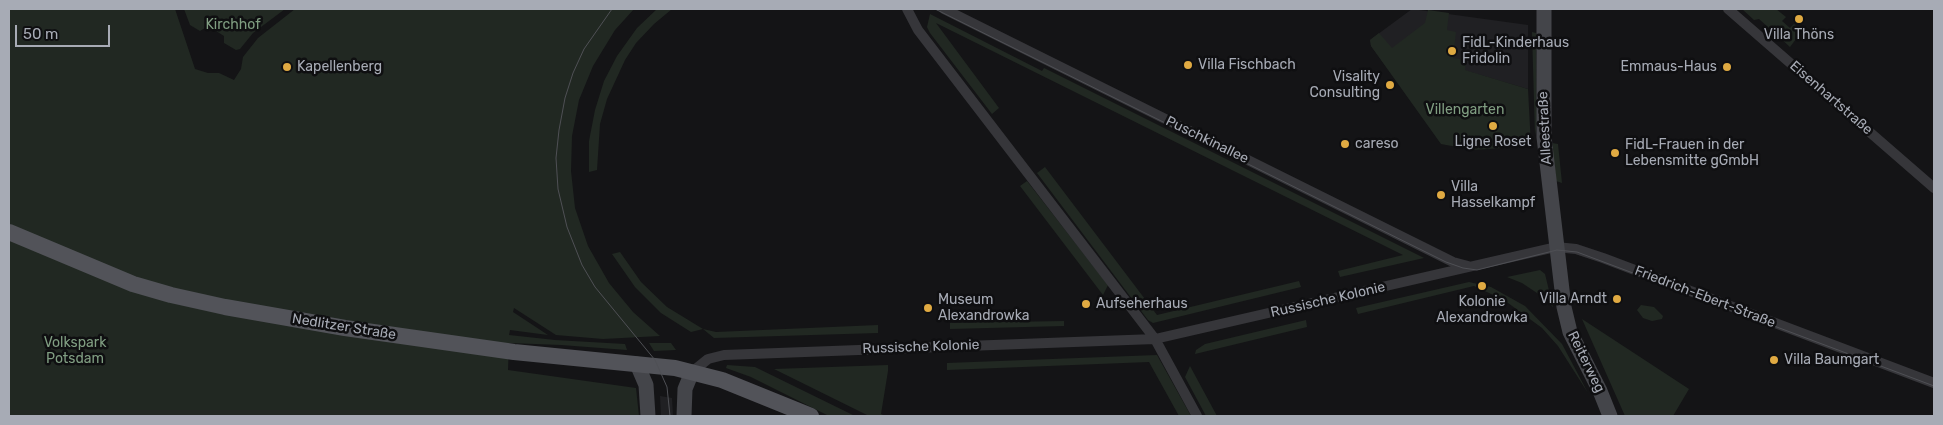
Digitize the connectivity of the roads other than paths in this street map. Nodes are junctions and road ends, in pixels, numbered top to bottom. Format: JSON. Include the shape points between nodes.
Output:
{"nodes":[{"id":1,"x":907,"y":9,"type":"edge"},
{"id":2,"x":944,"y":9,"type":"edge"},
{"id":3,"x":1544,"y":9,"type":"edge"},
{"id":4,"x":1728,"y":9,"type":"edge"},
{"id":5,"x":1934,"y":188,"type":"edge"},
{"id":6,"x":9,"y":232,"type":"edge"},
{"id":7,"x":1556,"y":247,"type":"junction"},
{"id":8,"x":1472,"y":266,"type":"junction"},
{"id":9,"x":1155,"y":339,"type":"junction"},
{"id":10,"x":637,"y":364,"type":"junction"},
{"id":11,"x":692,"y":372,"type":"junction"},
{"id":12,"x":1934,"y":383,"type":"edge"},
{"id":13,"x":648,"y":416,"type":"edge"},
{"id":14,"x":684,"y":416,"type":"edge"},
{"id":15,"x":811,"y":416,"type":"edge"},
{"id":16,"x":1197,"y":416,"type":"edge"},
{"id":17,"x":1610,"y":416,"type":"edge"}],
"edges":[{"from":1,"to":9,"type":"street","via":[[918,30]]},
{"from":2,"to":8,"type":"street","name":"Puschkinallee","via":[[1452,262]]},
{"from":3,"to":7,"type":"street","name":"Alleestraße","via":[[1544,137]]},
{"from":4,"to":5,"type":"street","name":"Eisenhartstraße"},
{"from":6,"to":10,"type":"main road","name":"Nedlitzer Straße","via":[[133,284],[216,305],[345,328],[514,352]]},
{"from":7,"to":8,"type":"street","name":"Friedrich-Ebert-Straße"},
{"from":7,"to":12,"type":"street","name":"Friedrich-Ebert-Straße","via":[[1576,249],[1603,258]]},
{"from":7,"to":17,"type":"street","name":"Reiterweg","via":[[1570,332]]},
{"from":8,"to":9,"type":"street","name":"Russische Kolonie"},
{"from":9,"to":11,"type":"street","name":"Russische Kolonie","via":[[724,355],[708,359]]},
{"from":9,"to":16,"type":"street"},
{"from":10,"to":11,"type":"main road","name":"Nedlitzer Straße"},
{"from":10,"to":13,"type":"street","via":[[646,385]]},
{"from":11,"to":14,"type":"street","via":[[685,389]]},
{"from":11,"to":15,"type":"main road","name":"Nedlitzer Straße","via":[[733,384]]}]}
